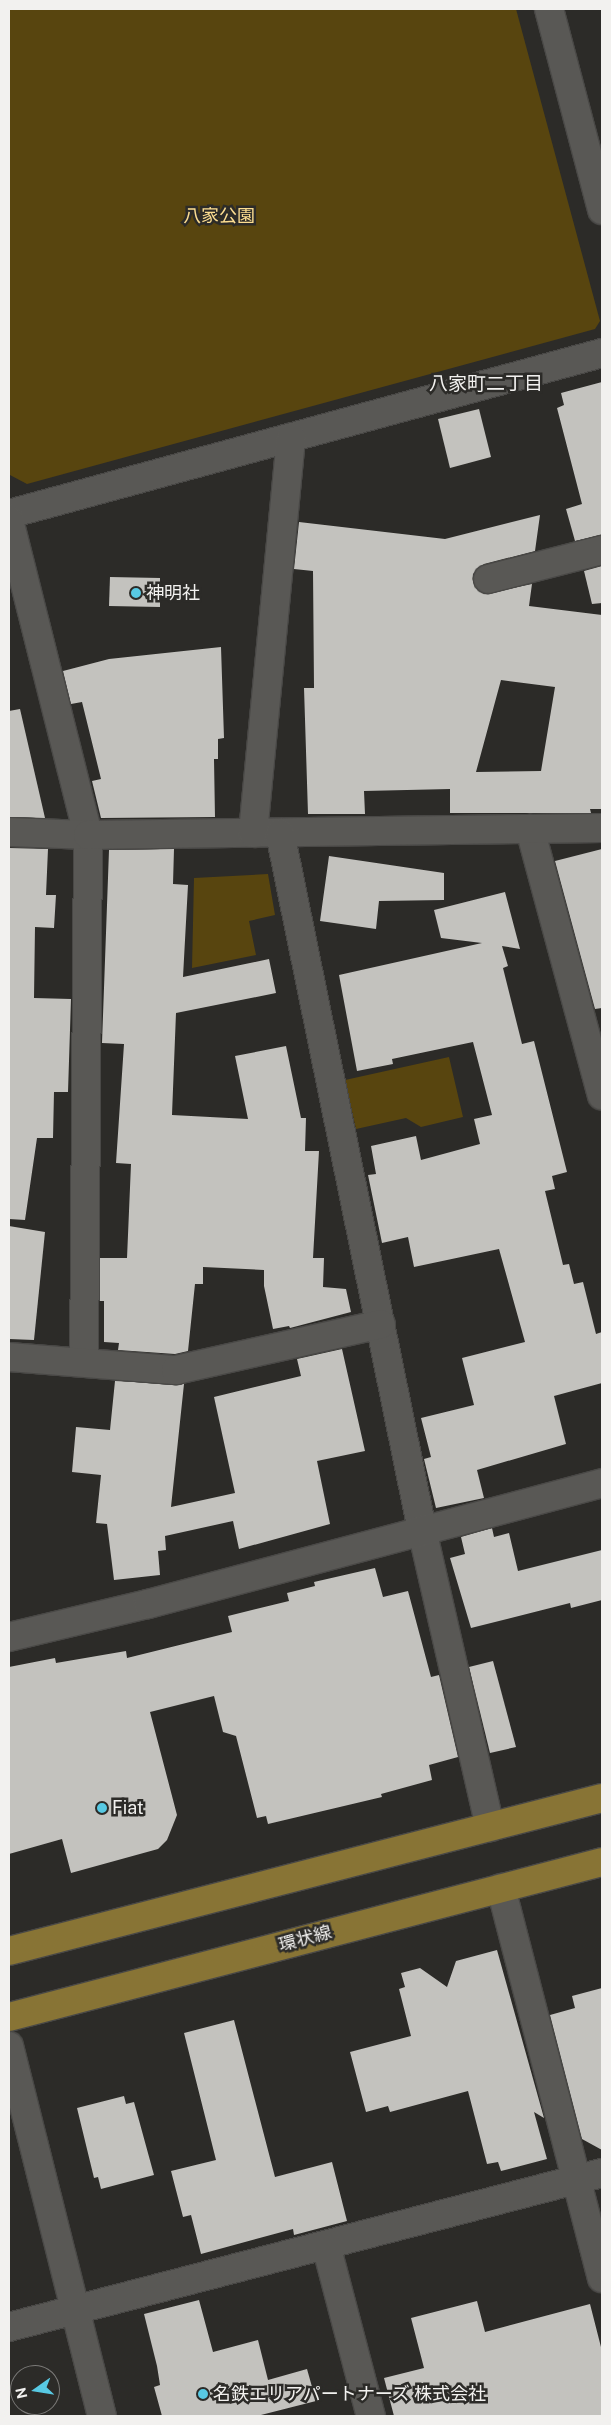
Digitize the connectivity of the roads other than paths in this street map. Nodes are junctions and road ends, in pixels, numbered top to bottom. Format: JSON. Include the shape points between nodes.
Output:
{"nodes":[{"id":1,"x":549,"y":9,"type":"edge"},
{"id":2,"x":602,"y":210,"type":"edge"},
{"id":3,"x":602,"y":353,"type":"edge"},
{"id":4,"x":291,"y":438,"type":"junction"},
{"id":5,"x":9,"y":514,"type":"edge"},
{"id":6,"x":9,"y":520,"type":"edge"},
{"id":7,"x":602,"y":550,"type":"edge"},
{"id":8,"x":488,"y":579,"type":"dead end"},
{"id":9,"x":602,"y":828,"type":"edge"},
{"id":10,"x":530,"y":829,"type":"junction"},
{"id":11,"x":9,"y":832,"type":"edge"},
{"id":12,"x":253,"y":833,"type":"junction"},
{"id":13,"x":280,"y":833,"type":"junction"},
{"id":14,"x":88,"y":835,"type":"junction"},
{"id":15,"x":602,"y":1095,"type":"edge"},
{"id":16,"x":381,"y":1324,"type":"junction"},
{"id":17,"x":9,"y":1357,"type":"edge"},
{"id":18,"x":84,"y":1362,"type":"junction"},
{"id":19,"x":602,"y":1483,"type":"edge"},
{"id":20,"x":422,"y":1530,"type":"junction"},
{"id":21,"x":9,"y":1637,"type":"edge"},
{"id":22,"x":602,"y":1798,"type":"edge"},
{"id":23,"x":490,"y":1826,"type":"junction"},
{"id":24,"x":602,"y":1862,"type":"edge"},
{"id":25,"x":501,"y":1888,"type":"junction"},
{"id":26,"x":9,"y":1951,"type":"edge"},
{"id":27,"x":9,"y":2017,"type":"edge"},
{"id":28,"x":9,"y":2046,"type":"edge"},
{"id":29,"x":589,"y":2177,"type":"edge"},
{"id":30,"x":326,"y":2245,"type":"junction"},
{"id":31,"x":602,"y":2278,"type":"edge"},
{"id":32,"x":74,"y":2310,"type":"junction"},
{"id":33,"x":9,"y":2327,"type":"edge"},
{"id":34,"x":102,"y":2416,"type":"edge"},
{"id":35,"x":371,"y":2416,"type":"edge"}],
"edges":[{"from":1,"to":2,"type":"street"},
{"from":3,"to":4,"type":"street"},
{"from":4,"to":5,"type":"street"},
{"from":4,"to":12,"type":"street"},
{"from":6,"to":14,"type":"street"},
{"from":7,"to":8,"type":"street"},
{"from":9,"to":10,"type":"street"},
{"from":10,"to":13,"type":"street"},
{"from":10,"to":15,"type":"street"},
{"from":11,"to":14,"type":"street"},
{"from":12,"to":13,"type":"street"},
{"from":12,"to":14,"type":"street"},
{"from":13,"to":16,"type":"street"},
{"from":14,"to":18,"type":"street"},
{"from":16,"to":18,"type":"street","via":[[176,1370]]},
{"from":16,"to":20,"type":"street"},
{"from":17,"to":18,"type":"street"},
{"from":19,"to":20,"type":"street"},
{"from":20,"to":21,"type":"street","via":[[148,1604]]},
{"from":20,"to":23,"type":"street"},
{"from":22,"to":23,"type":"main road"},
{"from":23,"to":26,"type":"main road"},
{"from":24,"to":25,"type":"main road","name":"環状線"},
{"from":25,"to":27,"type":"main road","name":"環状線"},
{"from":25,"to":29,"type":"street"},
{"from":28,"to":32,"type":"street"},
{"from":29,"to":30,"type":"street"},
{"from":29,"to":31,"type":"street"},
{"from":30,"to":32,"type":"street"},
{"from":30,"to":35,"type":"street"},
{"from":32,"to":33,"type":"street"},
{"from":32,"to":34,"type":"street"}]}
